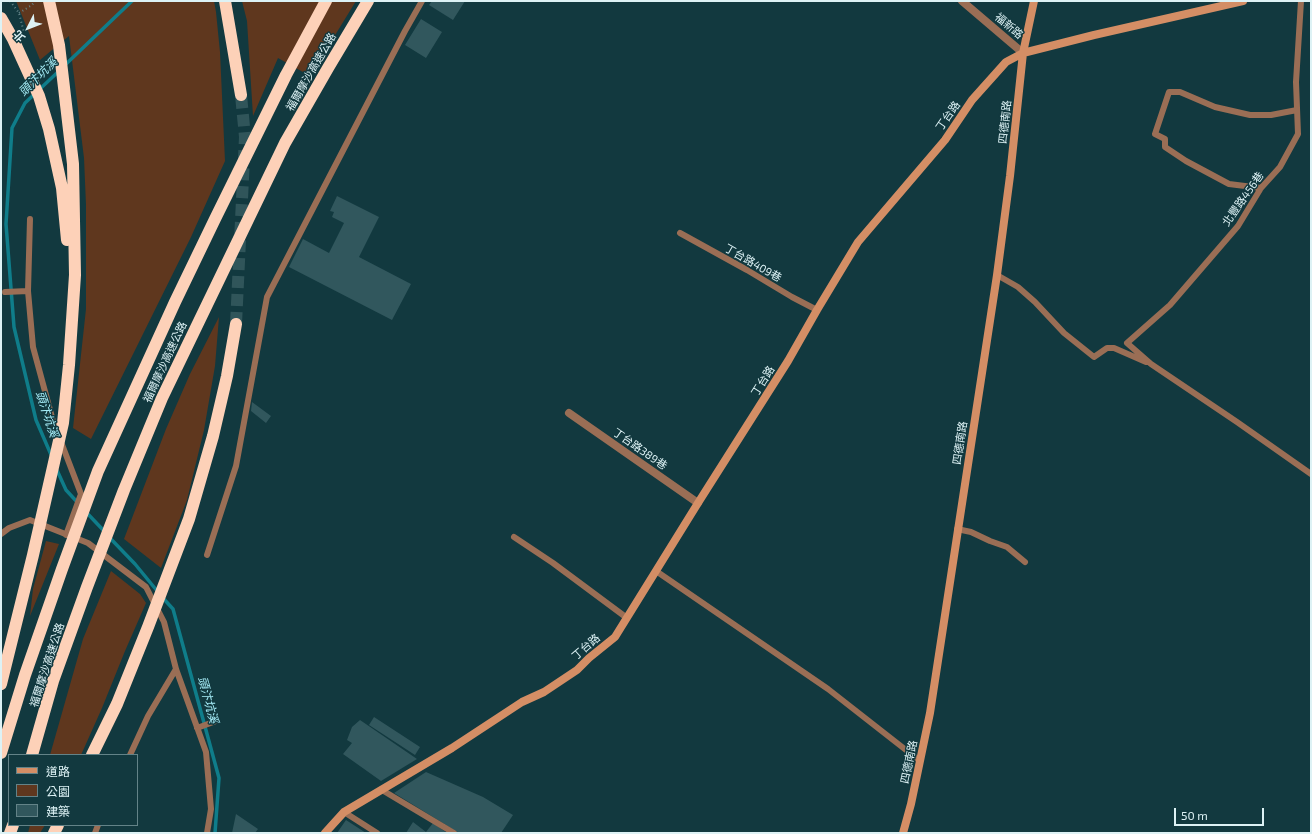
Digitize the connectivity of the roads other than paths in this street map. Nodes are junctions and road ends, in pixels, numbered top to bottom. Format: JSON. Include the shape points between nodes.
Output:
{"nodes":[{"id":1,"x":49,"y":1,"type":"edge"},
{"id":2,"x":225,"y":1,"type":"edge"},
{"id":3,"x":326,"y":1,"type":"edge"},
{"id":4,"x":368,"y":1,"type":"edge"},
{"id":5,"x":422,"y":1,"type":"edge"},
{"id":6,"x":962,"y":1,"type":"edge"},
{"id":7,"x":1034,"y":1,"type":"edge"},
{"id":8,"x":1243,"y":1,"type":"edge"},
{"id":9,"x":1301,"y":1,"type":"edge"},
{"id":10,"x":1,"y":18,"type":"edge"},
{"id":11,"x":1024,"y":53,"type":"junction"},
{"id":12,"x":241,"y":96,"type":"tunnel mouth"},
{"id":13,"x":1297,"y":110,"type":"junction"},
{"id":14,"x":1261,"y":188,"type":"junction"},
{"id":15,"x":30,"y":219,"type":"dead end"},
{"id":16,"x":680,"y":233,"type":"dead end"},
{"id":17,"x":75,"y":275,"type":"junction"},
{"id":18,"x":997,"y":275,"type":"junction"},
{"id":19,"x":5,"y":292,"type":"dead end"},
{"id":20,"x":28,"y":292,"type":"junction"},
{"id":21,"x":817,"y":310,"type":"junction"},
{"id":22,"x":236,"y":324,"type":"tunnel mouth"},
{"id":23,"x":1151,"y":364,"type":"junction"},
{"id":24,"x":569,"y":413,"type":"dead end"},
{"id":25,"x":1311,"y":474,"type":"edge"},
{"id":26,"x":698,"y":503,"type":"junction"},
{"id":27,"x":957,"y":529,"type":"junction"},
{"id":28,"x":1,"y":534,"type":"edge"},
{"id":29,"x":66,"y":535,"type":"junction"},
{"id":30,"x":514,"y":537,"type":"dead end"},
{"id":31,"x":207,"y":555,"type":"dead end"},
{"id":32,"x":1025,"y":562,"type":"dead end"},
{"id":33,"x":656,"y":571,"type":"junction"},
{"id":34,"x":627,"y":618,"type":"junction"},
{"id":35,"x":176,"y":669,"type":"junction"},
{"id":36,"x":1,"y":684,"type":"edge"},
{"id":37,"x":216,"y":721,"type":"dead end"},
{"id":38,"x":197,"y":728,"type":"junction"},
{"id":39,"x":1,"y":753,"type":"edge"},
{"id":40,"x":32,"y":754,"type":"edge"},
{"id":41,"x":92,"y":754,"type":"edge"},
{"id":42,"x":130,"y":754,"type":"edge"},
{"id":43,"x":920,"y":761,"type":"junction"},
{"id":44,"x":382,"y":790,"type":"junction"},
{"id":45,"x":344,"y":812,"type":"junction"},
{"id":46,"x":207,"y":833,"type":"edge"},
{"id":47,"x":325,"y":833,"type":"edge"},
{"id":48,"x":377,"y":833,"type":"edge"},
{"id":49,"x":454,"y":833,"type":"edge"},
{"id":50,"x":903,"y":833,"type":"edge"}],
"edges":[{"from":1,"to":17,"type":"highway","via":[[58,45],[73,164]]},
{"from":2,"to":12,"type":"highway"},
{"from":3,"to":39,"type":"highway","name":"福爾摩沙高速公路","via":[[286,75],[178,295],[98,471],[25,675]]},
{"from":4,"to":40,"type":"highway","name":"福爾摩沙高速公路","via":[[285,143],[162,398],[87,587],[53,681]]},
{"from":5,"to":31,"type":"lane","via":[[267,298],[236,466]]},
{"from":6,"to":11,"type":"street","name":"福新路"},
{"from":7,"to":11,"type":"street","name":"四德南路"},
{"from":8,"to":11,"type":"street","name":"丁台路"},
{"from":9,"to":13,"type":"lane","name":"北豐路456巷","via":[[1296,82]]},
{"from":10,"to":17,"type":"highway","via":[[39,96],[49,129],[62,188],[68,249]]},
{"from":11,"to":18,"type":"street","name":"四德南路"},
{"from":11,"to":21,"type":"street","name":"丁台路","via":[[1006,62],[972,100],[945,140],[863,236]]},
{"from":13,"to":14,"type":"lane","name":"北豐路456巷","via":[[1298,134],[1280,167]]},
{"from":13,"to":14,"type":"lane","via":[[1271,115],[1250,115],[1216,108],[1180,92],[1169,92],[1155,134],[1165,139],[1165,147],[1229,184]]},
{"from":14,"to":23,"type":"lane","name":"北豐路456巷","via":[[1238,226],[1199,272],[1170,305],[1127,343]]},
{"from":15,"to":20,"type":"lane"},
{"from":16,"to":21,"type":"lane","name":"丁台路409巷"},
{"from":17,"to":36,"type":"highway","via":[[63,423]]},
{"from":18,"to":23,"type":"lane","name":"北豐路456巷","via":[[1018,287],[1036,302],[1064,333],[1094,357],[1107,348],[1114,348]]},
{"from":18,"to":27,"type":"street","name":"四德南路"},
{"from":19,"to":20,"type":"lane"},
{"from":20,"to":29,"type":"lane","via":[[33,347],[53,421],[81,494]]},
{"from":21,"to":26,"type":"street","name":"丁台路","via":[[784,368]]},
{"from":22,"to":41,"type":"highway","via":[[213,436],[188,519],[148,627]]},
{"from":23,"to":25,"type":"lane","name":"北豐路456巷"},
{"from":24,"to":26,"type":"street","name":"丁台路389巷"},
{"from":26,"to":33,"type":"street","name":"丁台路"},
{"from":27,"to":32,"type":"lane","via":[[1007,547]]},
{"from":27,"to":43,"type":"street","name":"四德南路","via":[[930,712]]},
{"from":28,"to":29,"type":"lane","via":[[30,520]]},
{"from":29,"to":35,"type":"lane","via":[[88,543],[146,587],[164,622]]},
{"from":30,"to":34,"type":"lane"},
{"from":33,"to":34,"type":"street","name":"丁台路"},
{"from":33,"to":43,"type":"lane","via":[[828,689]]},
{"from":34,"to":44,"type":"street","name":"丁台路","via":[[615,637],[577,670]]},
{"from":35,"to":38,"type":"lane"},
{"from":35,"to":42,"type":"lane","via":[[148,716]]},
{"from":37,"to":38,"type":"lane"},
{"from":38,"to":46,"type":"lane","via":[[206,752],[211,809]]},
{"from":43,"to":50,"type":"street","name":"四德南路"},
{"from":44,"to":45,"type":"street","name":"丁台路"},
{"from":44,"to":49,"type":"lane"},
{"from":45,"to":47,"type":"street","name":"丁台路"},
{"from":45,"to":48,"type":"lane"}]}
